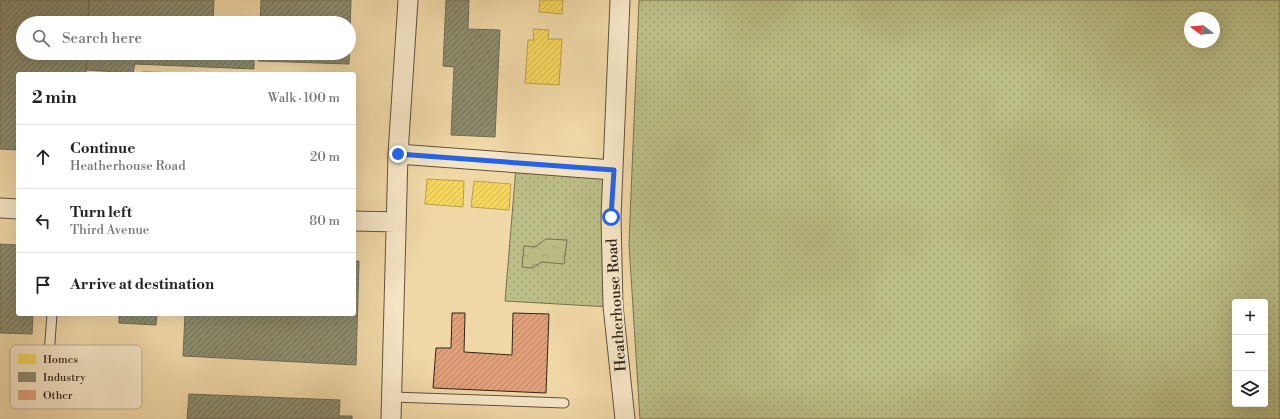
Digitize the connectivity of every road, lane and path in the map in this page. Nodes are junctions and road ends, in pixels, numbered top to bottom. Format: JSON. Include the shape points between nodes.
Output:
{"nodes":[{"id":1,"x":408,"y":0,"type":"edge"},
{"id":2,"x":620,"y":0,"type":"edge"},
{"id":3,"x":398,"y":154,"type":"junction"},
{"id":4,"x":614,"y":170,"type":"junction"},
{"id":5,"x":0,"y":208,"type":"edge"},
{"id":6,"x":16,"y":209,"type":"edge"},
{"id":7,"x":356,"y":221,"type":"edge"},
{"id":8,"x":396,"y":222,"type":"junction"},
{"id":9,"x":52,"y":316,"type":"edge"},
{"id":10,"x":50,"y":345,"type":"edge"},
{"id":11,"x":392,"y":397,"type":"junction"},
{"id":12,"x":564,"y":402,"type":"dead end"},
{"id":13,"x":391,"y":419,"type":"edge"},
{"id":14,"x":624,"y":419,"type":"edge"}],
"edges":[{"from":1,"to":3,"type":"street"},
{"from":2,"to":4,"type":"street","name":"Heatherhouse Road"},
{"from":3,"to":4,"type":"street"},
{"from":3,"to":8,"type":"street"},
{"from":4,"to":14,"type":"street","name":"Heatherhouse Road","via":[[611,217],[613,306]]},
{"from":5,"to":6,"type":"street"},
{"from":7,"to":8,"type":"street"},
{"from":8,"to":11,"type":"street"},
{"from":9,"to":10,"type":"lane"},
{"from":11,"to":12,"type":"lane"},
{"from":11,"to":13,"type":"street"}]}
